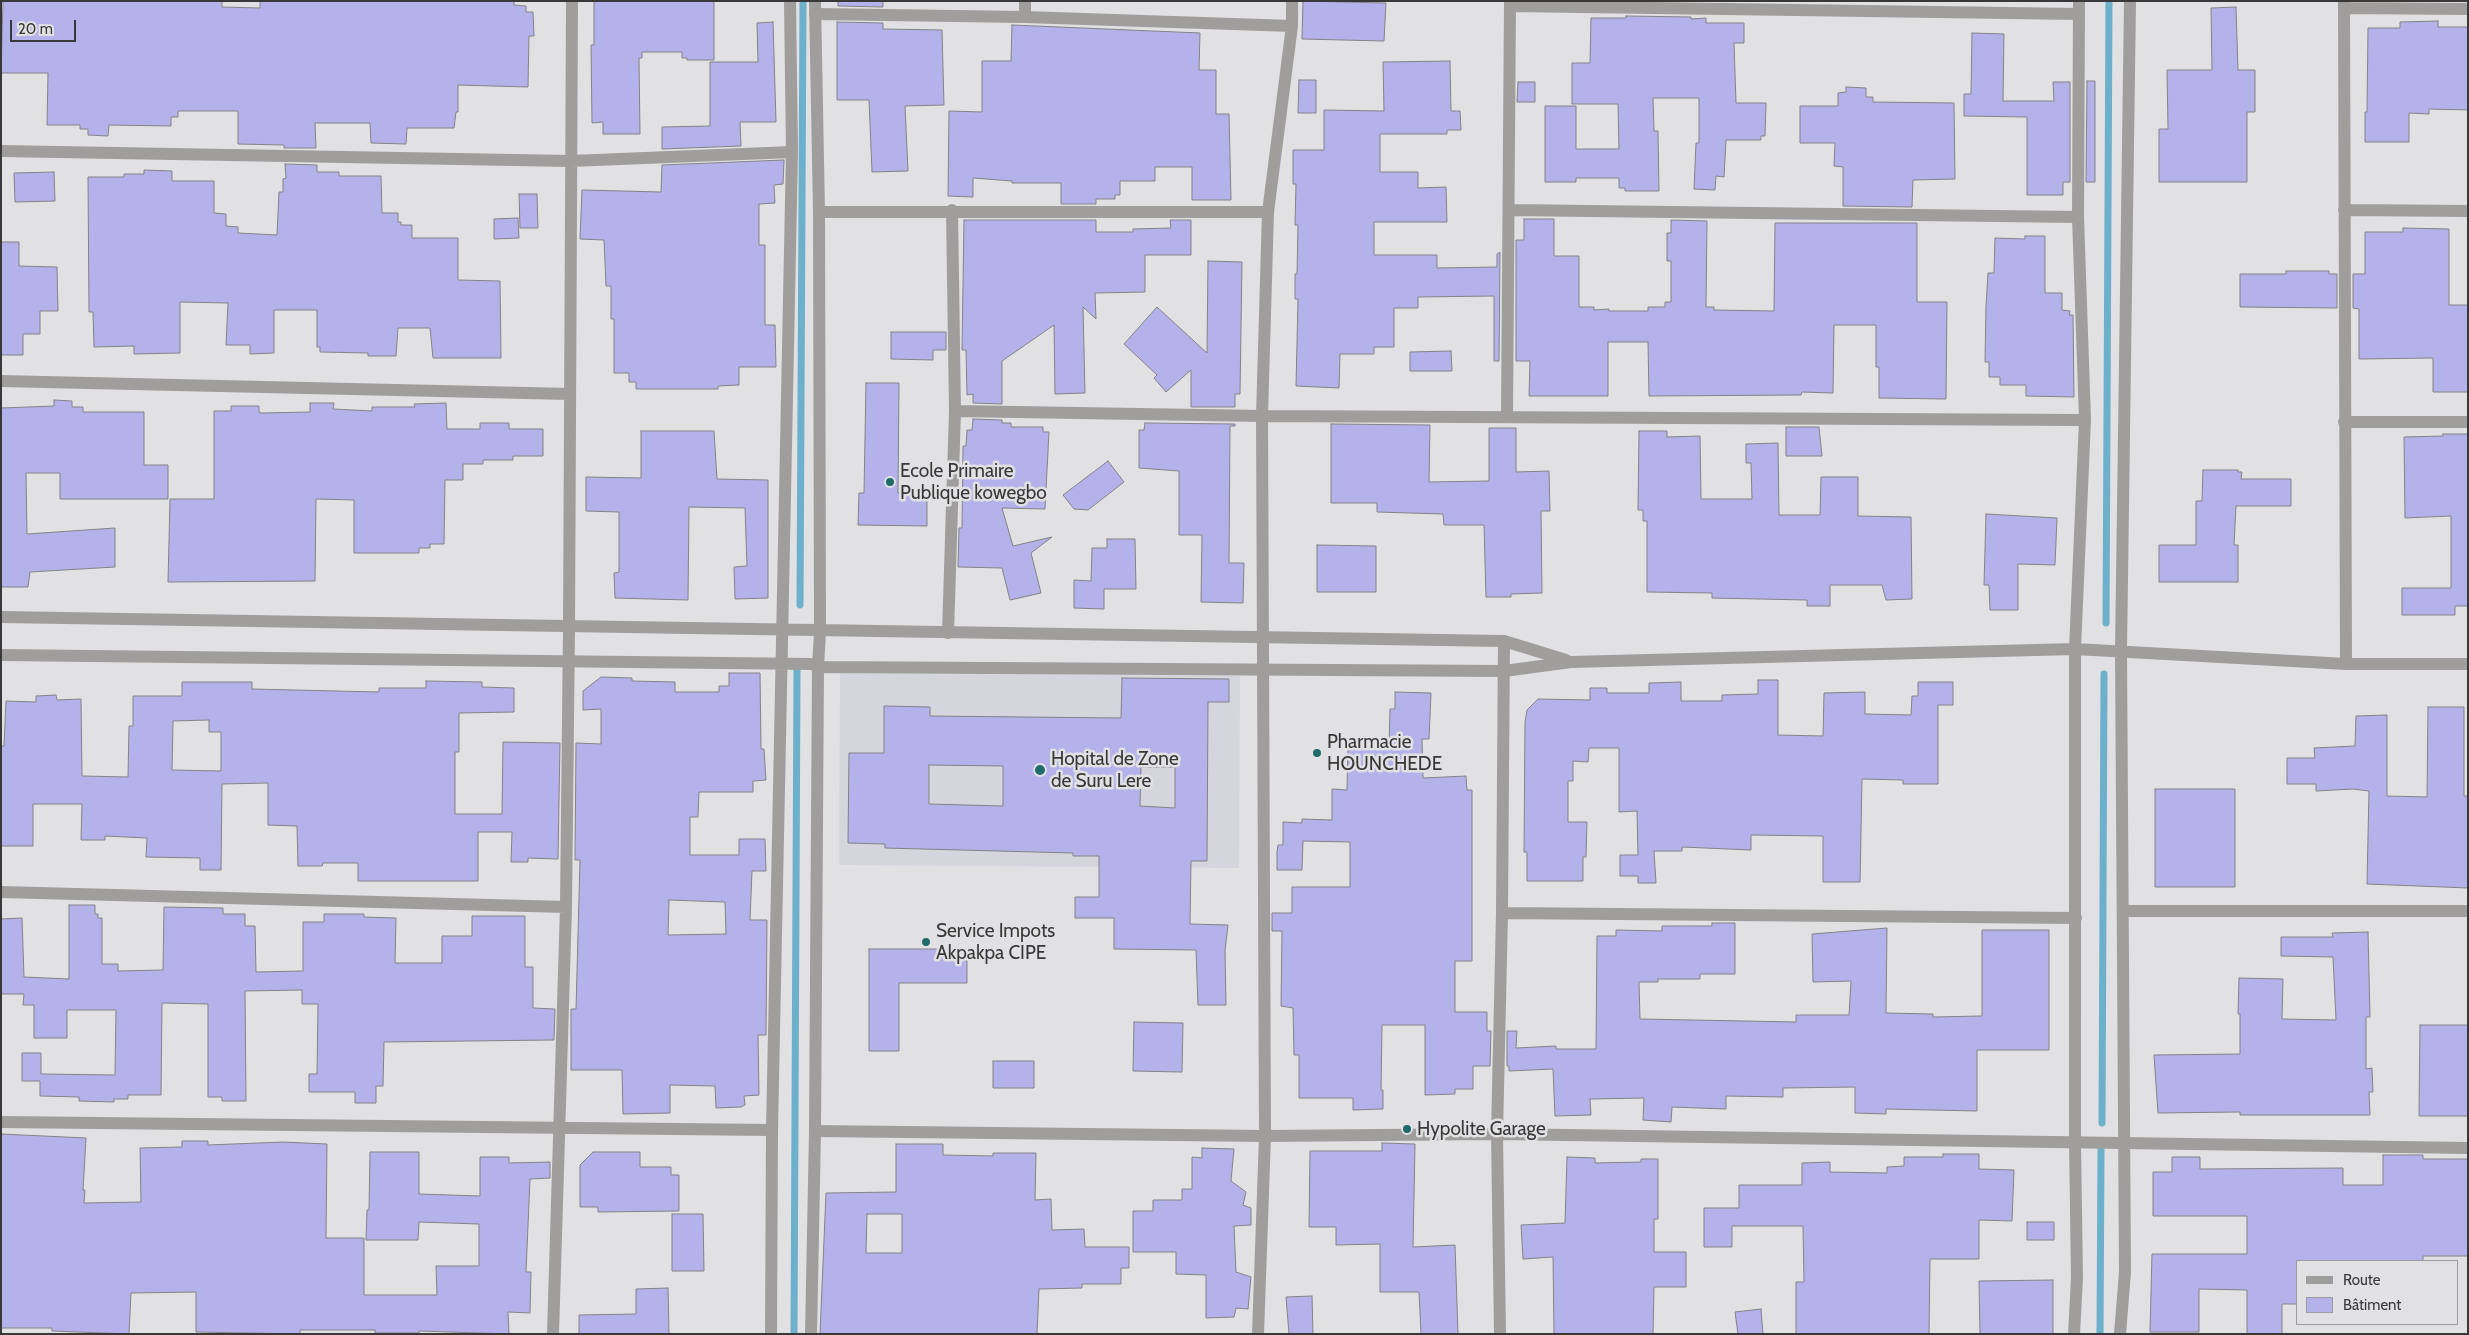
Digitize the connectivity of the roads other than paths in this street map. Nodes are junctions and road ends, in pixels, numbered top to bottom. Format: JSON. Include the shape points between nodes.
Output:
{"nodes":[{"id":1,"x":572,"y":1,"type":"edge"},
{"id":2,"x":790,"y":1,"type":"edge"},
{"id":3,"x":1025,"y":1,"type":"edge"},
{"id":4,"x":1292,"y":1,"type":"edge"},
{"id":5,"x":2130,"y":1,"type":"edge"},
{"id":6,"x":1510,"y":3,"type":"edge"},
{"id":7,"x":2344,"y":5,"type":"edge"},
{"id":8,"x":2079,"y":7,"type":"edge"},
{"id":9,"x":815,"y":8,"type":"edge"},
{"id":10,"x":2468,"y":9,"type":"edge"},
{"id":11,"x":1025,"y":17,"type":"junction"},
{"id":12,"x":1292,"y":26,"type":"junction"},
{"id":13,"x":1,"y":151,"type":"edge"},
{"id":14,"x":792,"y":152,"type":"junction"},
{"id":15,"x":571,"y":161,"type":"junction"},
{"id":16,"x":952,"y":210,"type":"junction"},
{"id":17,"x":1509,"y":210,"type":"junction"},
{"id":18,"x":2344,"y":210,"type":"junction"},
{"id":19,"x":2468,"y":211,"type":"edge"},
{"id":20,"x":819,"y":212,"type":"junction"},
{"id":21,"x":1268,"y":212,"type":"junction"},
{"id":22,"x":2078,"y":216,"type":"junction"},
{"id":23,"x":1,"y":381,"type":"edge"},
{"id":24,"x":570,"y":394,"type":"junction"},
{"id":25,"x":955,"y":411,"type":"junction"},
{"id":26,"x":1262,"y":416,"type":"junction"},
{"id":27,"x":1507,"y":416,"type":"junction"},
{"id":28,"x":2085,"y":420,"type":"junction"},
{"id":29,"x":2344,"y":422,"type":"junction"},
{"id":30,"x":2468,"y":422,"type":"edge"},
{"id":31,"x":1,"y":617,"type":"edge"},
{"id":32,"x":570,"y":628,"type":"junction"},
{"id":33,"x":782,"y":631,"type":"junction"},
{"id":34,"x":820,"y":632,"type":"junction"},
{"id":35,"x":948,"y":633,"type":"junction"},
{"id":36,"x":1264,"y":639,"type":"junction"},
{"id":37,"x":1504,"y":641,"type":"junction"},
{"id":38,"x":2076,"y":650,"type":"junction"},
{"id":39,"x":2120,"y":650,"type":"junction"},
{"id":40,"x":1,"y":655,"type":"edge"},
{"id":41,"x":568,"y":662,"type":"junction"},
{"id":42,"x":1571,"y":662,"type":"junction"},
{"id":43,"x":780,"y":664,"type":"junction"},
{"id":44,"x":2346,"y":664,"type":"junction"},
{"id":45,"x":2468,"y":664,"type":"edge"},
{"id":46,"x":818,"y":667,"type":"junction"},
{"id":47,"x":1262,"y":668,"type":"junction"},
{"id":48,"x":1504,"y":671,"type":"junction"},
{"id":49,"x":1,"y":892,"type":"edge"},
{"id":50,"x":566,"y":907,"type":"junction"},
{"id":51,"x":2123,"y":911,"type":"junction"},
{"id":52,"x":2468,"y":911,"type":"edge"},
{"id":53,"x":1502,"y":913,"type":"junction"},
{"id":54,"x":2076,"y":918,"type":"junction"},
{"id":55,"x":1,"y":1122,"type":"edge"},
{"id":56,"x":561,"y":1128,"type":"junction"},
{"id":57,"x":772,"y":1130,"type":"junction"},
{"id":58,"x":815,"y":1132,"type":"junction"},
{"id":59,"x":1496,"y":1134,"type":"junction"},
{"id":60,"x":1265,"y":1136,"type":"junction"},
{"id":61,"x":2075,"y":1142,"type":"junction"},
{"id":62,"x":2124,"y":1142,"type":"junction"},
{"id":63,"x":2468,"y":1148,"type":"edge"},
{"id":64,"x":554,"y":1334,"type":"edge"},
{"id":65,"x":771,"y":1334,"type":"edge"},
{"id":66,"x":811,"y":1334,"type":"edge"},
{"id":67,"x":1258,"y":1334,"type":"edge"},
{"id":68,"x":1500,"y":1334,"type":"edge"},
{"id":69,"x":2074,"y":1334,"type":"edge"},
{"id":70,"x":2120,"y":1334,"type":"edge"}],
"edges":[{"from":1,"to":15,"type":"street"},
{"from":2,"to":14,"type":"street"},
{"from":3,"to":11,"type":"street"},
{"from":4,"to":12,"type":"street"},
{"from":5,"to":39,"type":"street"},
{"from":6,"to":8,"type":"street"},
{"from":6,"to":17,"type":"street"},
{"from":7,"to":10,"type":"street"},
{"from":7,"to":18,"type":"street"},
{"from":8,"to":22,"type":"street"},
{"from":9,"to":11,"type":"street"},
{"from":9,"to":20,"type":"street"},
{"from":11,"to":12,"type":"street"},
{"from":12,"to":21,"type":"street"},
{"from":13,"to":15,"type":"street"},
{"from":14,"to":15,"type":"street"},
{"from":14,"to":33,"type":"street"},
{"from":15,"to":24,"type":"street"},
{"from":16,"to":20,"type":"street"},
{"from":16,"to":21,"type":"street"},
{"from":16,"to":25,"type":"street"},
{"from":17,"to":22,"type":"street"},
{"from":17,"to":27,"type":"street"},
{"from":18,"to":19,"type":"street"},
{"from":18,"to":29,"type":"street"},
{"from":20,"to":34,"type":"street"},
{"from":21,"to":26,"type":"street"},
{"from":22,"to":28,"type":"street"},
{"from":23,"to":24,"type":"street"},
{"from":24,"to":32,"type":"street"},
{"from":25,"to":26,"type":"street"},
{"from":25,"to":35,"type":"street"},
{"from":26,"to":27,"type":"street"},
{"from":26,"to":36,"type":"street"},
{"from":27,"to":28,"type":"street"},
{"from":28,"to":38,"type":"street"},
{"from":29,"to":30,"type":"street"},
{"from":29,"to":44,"type":"street"},
{"from":31,"to":32,"type":"street"},
{"from":32,"to":33,"type":"street"},
{"from":32,"to":41,"type":"street"},
{"from":33,"to":34,"type":"street"},
{"from":33,"to":43,"type":"street"},
{"from":34,"to":35,"type":"street"},
{"from":34,"to":46,"type":"street"},
{"from":35,"to":36,"type":"street"},
{"from":36,"to":37,"type":"street"},
{"from":36,"to":47,"type":"street"},
{"from":37,"to":42,"type":"street"},
{"from":37,"to":48,"type":"street"},
{"from":38,"to":39,"type":"street"},
{"from":38,"to":42,"type":"street"},
{"from":38,"to":54,"type":"street"},
{"from":39,"to":44,"type":"street"},
{"from":39,"to":51,"type":"street"},
{"from":40,"to":41,"type":"street"},
{"from":41,"to":43,"type":"street"},
{"from":41,"to":50,"type":"street"},
{"from":42,"to":48,"type":"street"},
{"from":43,"to":46,"type":"street","via":[[812,664]]},
{"from":43,"to":57,"type":"street"},
{"from":44,"to":45,"type":"street"},
{"from":46,"to":47,"type":"street"},
{"from":46,"to":58,"type":"street"},
{"from":47,"to":48,"type":"street"},
{"from":47,"to":60,"type":"street"},
{"from":48,"to":53,"type":"street"},
{"from":49,"to":50,"type":"street"},
{"from":50,"to":56,"type":"street"},
{"from":51,"to":52,"type":"street"},
{"from":51,"to":62,"type":"street"},
{"from":53,"to":54,"type":"street"},
{"from":53,"to":59,"type":"street"},
{"from":54,"to":61,"type":"street"},
{"from":55,"to":56,"type":"street"},
{"from":56,"to":57,"type":"street"},
{"from":56,"to":64,"type":"street"},
{"from":57,"to":65,"type":"street"},
{"from":58,"to":60,"type":"street"},
{"from":58,"to":66,"type":"street"},
{"from":59,"to":60,"type":"street"},
{"from":59,"to":61,"type":"street"},
{"from":59,"to":68,"type":"street"},
{"from":60,"to":67,"type":"street"},
{"from":61,"to":62,"type":"street"},
{"from":61,"to":69,"type":"street","via":[[2077,1278]]},
{"from":62,"to":63,"type":"street"},
{"from":62,"to":70,"type":"street","via":[[2125,1272]]}]}
